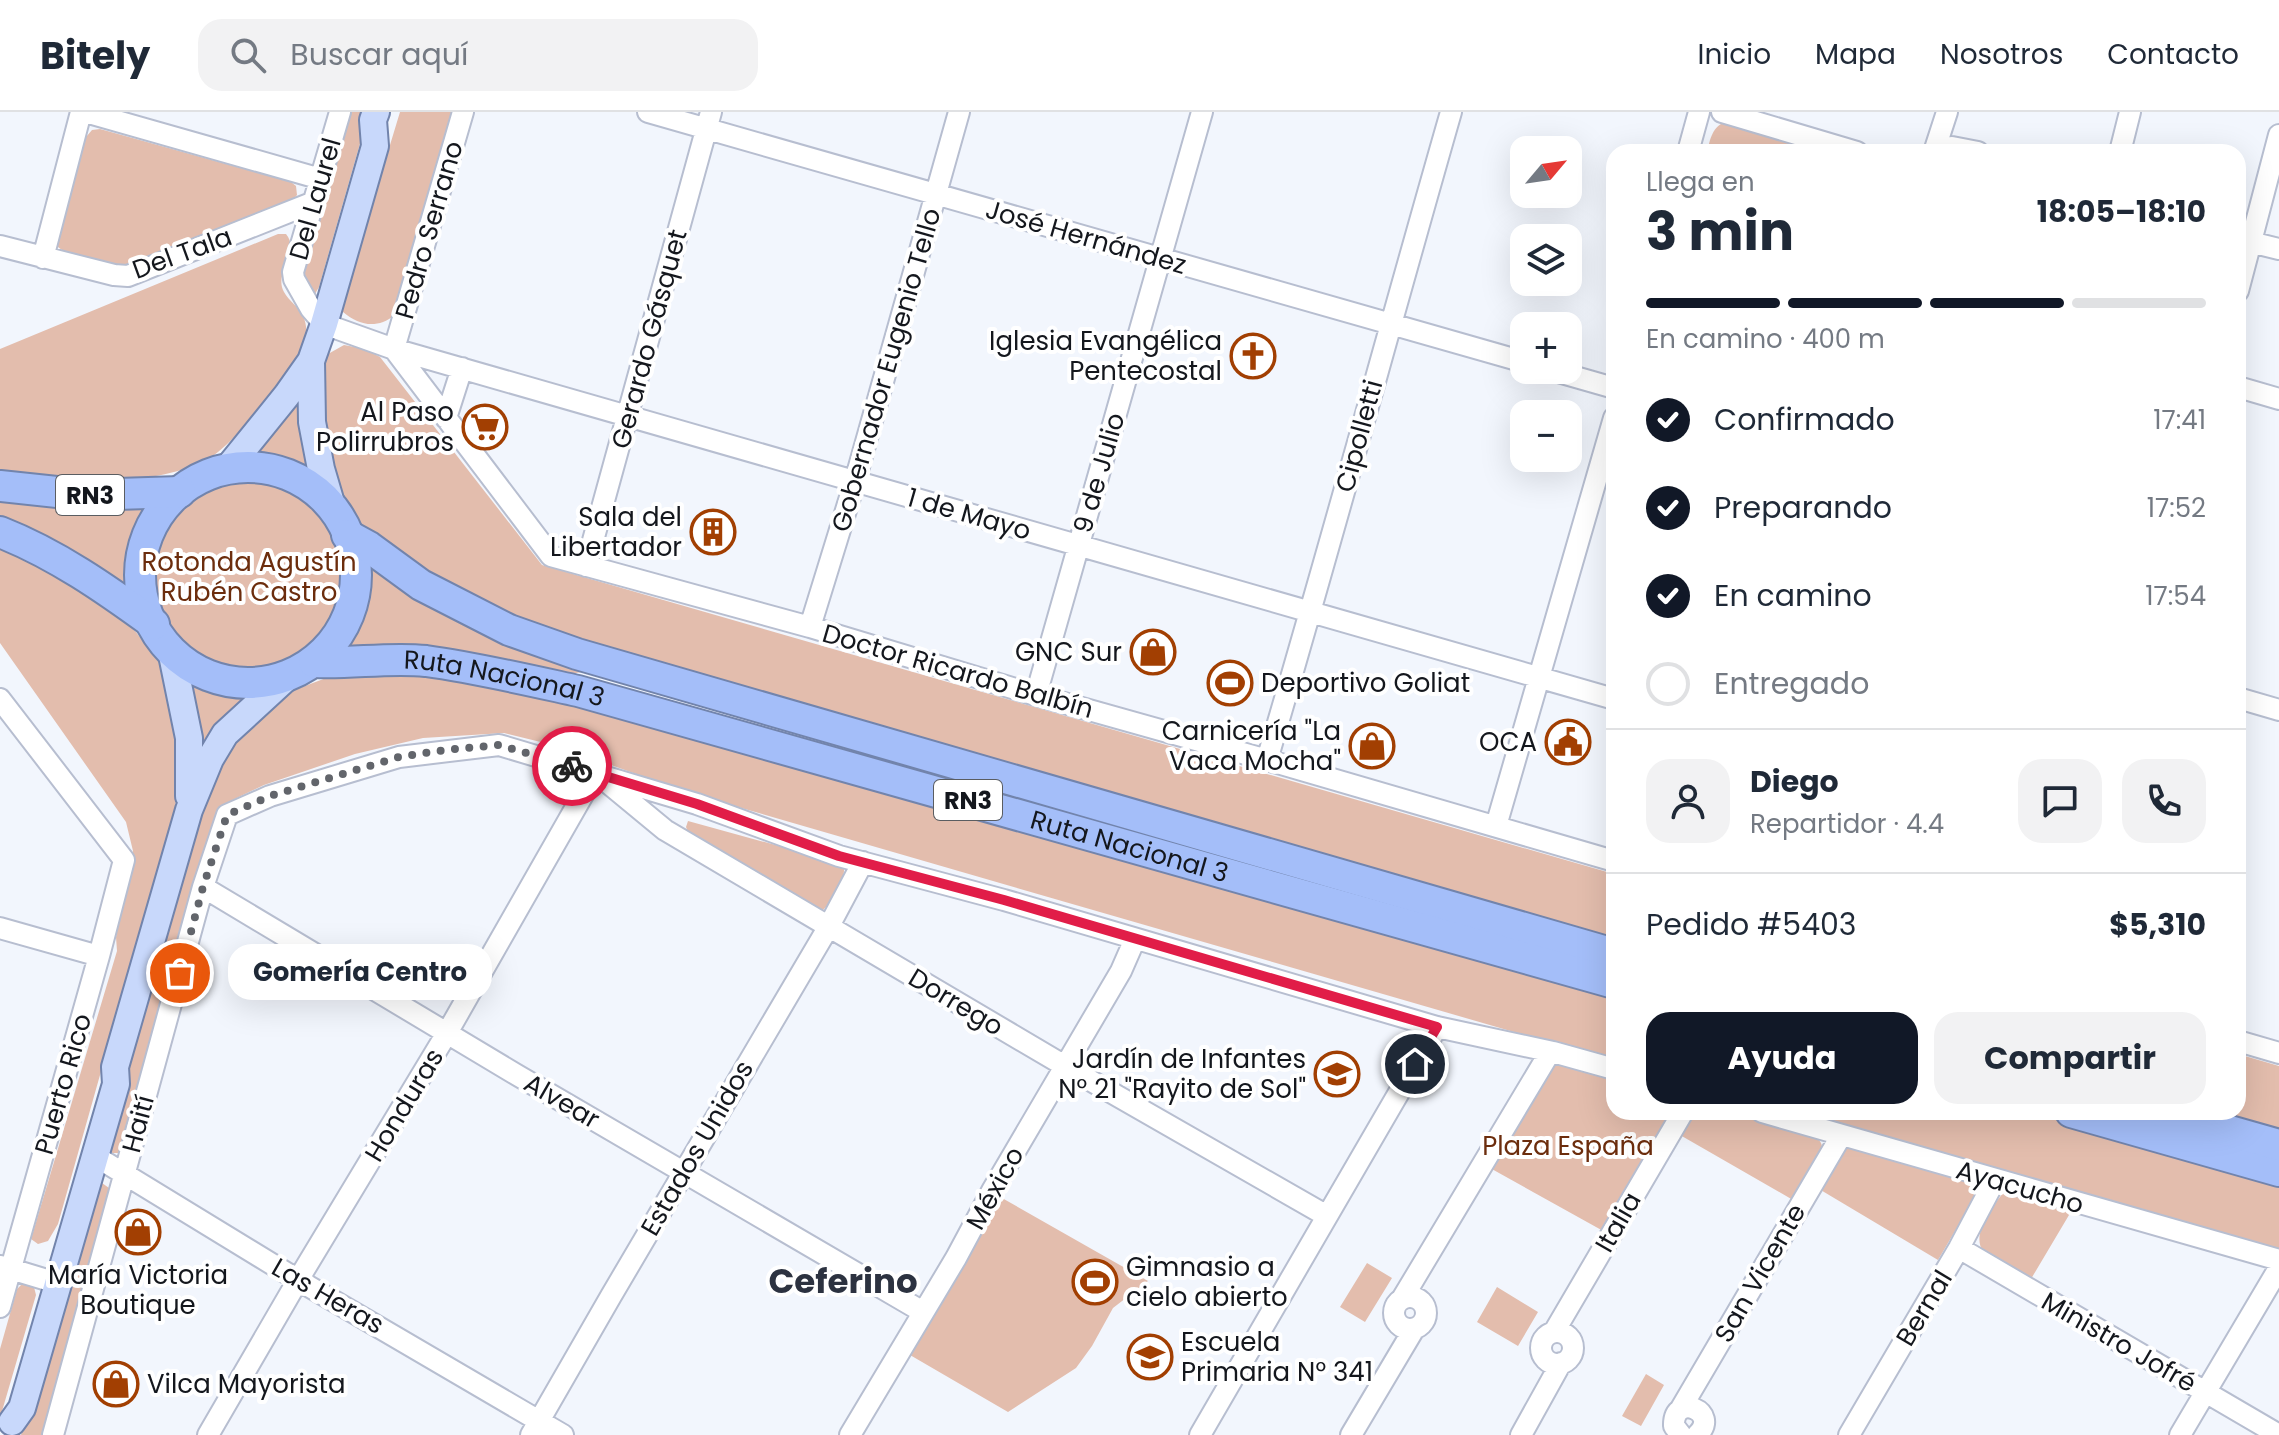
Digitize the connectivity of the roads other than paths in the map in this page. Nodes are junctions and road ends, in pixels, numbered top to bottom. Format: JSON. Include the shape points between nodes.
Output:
{"nodes":[{"id":1,"x":83,"y":112,"type":"edge"},
{"id":2,"x":340,"y":112,"type":"edge"},
{"id":3,"x":376,"y":112,"type":"edge"},
{"id":4,"x":394,"y":112,"type":"edge"},
{"id":5,"x":463,"y":112,"type":"edge"},
{"id":6,"x":648,"y":112,"type":"edge"},
{"id":7,"x":959,"y":112,"type":"edge"},
{"id":8,"x":1202,"y":112,"type":"edge"},
{"id":9,"x":1451,"y":112,"type":"edge"},
{"id":10,"x":1699,"y":112,"type":"edge"},
{"id":11,"x":1722,"y":112,"type":"edge"},
{"id":12,"x":1947,"y":112,"type":"edge"},
{"id":13,"x":2130,"y":112,"type":"edge"},
{"id":14,"x":709,"y":120,"type":"edge"},
{"id":15,"x":2279,"y":135,"type":"edge"},
{"id":16,"x":1690,"y":144,"type":"edge"},
{"id":17,"x":1830,"y":144,"type":"edge"},
{"id":18,"x":1937,"y":144,"type":"edge"},
{"id":19,"x":2122,"y":144,"type":"edge"},
{"id":20,"x":375,"y":146,"type":"junction"},
{"id":21,"x":321,"y":179,"type":"junction"},
{"id":22,"x":936,"y":194,"type":"junction"},
{"id":23,"x":314,"y":202,"type":"junction"},
{"id":24,"x":2246,"y":237,"type":"edge"},
{"id":25,"x":2246,"y":240,"type":"edge"},
{"id":26,"x":0,"y":246,"type":"edge"},
{"id":27,"x":2279,"y":249,"type":"edge"},
{"id":28,"x":43,"y":258,"type":"junction"},
{"id":29,"x":1160,"y":258,"type":"junction"},
{"id":30,"x":324,"y":324,"type":"junction"},
{"id":31,"x":1390,"y":324,"type":"junction"},
{"id":32,"x":394,"y":349,"type":"junction"},
{"id":33,"x":1510,"y":358,"type":"edge"},
{"id":34,"x":311,"y":361,"type":"junction"},
{"id":35,"x":462,"y":368,"type":"junction"},
{"id":36,"x":1582,"y":379,"type":"edge"},
{"id":37,"x":1606,"y":386,"type":"edge"},
{"id":38,"x":2246,"y":389,"type":"edge"},
{"id":39,"x":2279,"y":399,"type":"edge"},
{"id":40,"x":628,"y":416,"type":"junction"},
{"id":41,"x":446,"y":418,"type":"junction"},
{"id":42,"x":1606,"y":446,"type":"edge"},
{"id":43,"x":228,"y":468,"type":"junction"},
{"id":44,"x":855,"y":481,"type":"junction"},
{"id":45,"x":0,"y":486,"type":"edge"},
{"id":46,"x":180,"y":492,"type":"junction"},
{"id":47,"x":340,"y":523,"type":"junction"},
{"id":48,"x":0,"y":532,"type":"edge"},
{"id":49,"x":1078,"y":545,"type":"junction"},
{"id":50,"x":586,"y":566,"type":"junction"},
{"id":51,"x":1311,"y":612,"type":"junction"},
{"id":52,"x":154,"y":624,"type":"junction"},
{"id":53,"x":810,"y":627,"type":"junction"},
{"id":54,"x":171,"y":650,"type":"junction"},
{"id":55,"x":314,"y":662,"type":"junction"},
{"id":56,"x":286,"y":678,"type":"junction"},
{"id":57,"x":1539,"y":678,"type":"junction"},
{"id":58,"x":2279,"y":687,"type":"edge"},
{"id":59,"x":1036,"y":695,"type":"junction"},
{"id":60,"x":1606,"y":697,"type":"edge"},
{"id":61,"x":0,"y":699,"type":"edge"},
{"id":62,"x":2246,"y":700,"type":"edge"},
{"id":63,"x":2276,"y":709,"type":"edge"},
{"id":64,"x":1267,"y":760,"type":"junction"},
{"id":65,"x":596,"y":772,"type":"junction"},
{"id":66,"x":189,"y":810,"type":"junction"},
{"id":67,"x":1496,"y":826,"type":"junction"},
{"id":68,"x":1606,"y":859,"type":"edge"},
{"id":69,"x":863,"y":862,"type":"junction"},
{"id":70,"x":203,"y":887,"type":"junction"},
{"id":71,"x":829,"y":926,"type":"junction"},
{"id":72,"x":0,"y":928,"type":"edge"},
{"id":73,"x":1135,"y":939,"type":"junction"},
{"id":74,"x":1606,"y":952,"type":"edge"},
{"id":75,"x":99,"y":956,"type":"junction"},
{"id":76,"x":1606,"y":981,"type":"edge"},
{"id":77,"x":1437,"y":1027,"type":"junction"},
{"id":78,"x":447,"y":1033,"type":"junction"},
{"id":79,"x":2246,"y":1043,"type":"edge"},
{"id":80,"x":1550,"y":1052,"type":"junction"},
{"id":81,"x":2279,"y":1053,"type":"edge"},
{"id":82,"x":1065,"y":1066,"type":"junction"},
{"id":83,"x":115,"y":1067,"type":"junction"},
{"id":84,"x":1606,"y":1067,"type":"edge"},
{"id":85,"x":1678,"y":1120,"type":"edge"},
{"id":86,"x":1788,"y":1120,"type":"edge"},
{"id":87,"x":2099,"y":1120,"type":"edge"},
{"id":88,"x":2191,"y":1120,"type":"edge"},
{"id":89,"x":1841,"y":1136,"type":"junction"},
{"id":90,"x":2279,"y":1145,"type":"edge"},
{"id":91,"x":95,"y":1156,"type":"junction"},
{"id":92,"x":2279,"y":1171,"type":"edge"},
{"id":93,"x":684,"y":1172,"type":"junction"},
{"id":94,"x":124,"y":1173,"type":"junction"},
{"id":95,"x":1995,"y":1180,"type":"junction"},
{"id":96,"x":1327,"y":1216,"type":"junction"},
{"id":97,"x":1959,"y":1248,"type":"junction"},
{"id":98,"x":2279,"y":1260,"type":"edge"},
{"id":99,"x":5,"y":1268,"type":"edge"},
{"id":100,"x":2279,"y":1268,"type":"edge"},
{"id":101,"x":47,"y":1280,"type":"junction"},
{"id":102,"x":298,"y":1280,"type":"junction"},
{"id":103,"x":0,"y":1307,"type":"edge"},
{"id":104,"x":923,"y":1312,"type":"junction"},
{"id":105,"x":2205,"y":1392,"type":"junction"},
{"id":106,"x":1680,"y":1410,"type":"junction"},
{"id":107,"x":10,"y":1428,"type":"edge"},
{"id":108,"x":535,"y":1428,"type":"edge"},
{"id":109,"x":53,"y":1435,"type":"edge"},
{"id":110,"x":208,"y":1435,"type":"edge"},
{"id":111,"x":563,"y":1435,"type":"edge"},
{"id":112,"x":850,"y":1435,"type":"edge"},
{"id":113,"x":1200,"y":1435,"type":"edge"},
{"id":114,"x":1351,"y":1435,"type":"edge"},
{"id":115,"x":1521,"y":1435,"type":"edge"},
{"id":116,"x":1681,"y":1435,"type":"edge"},
{"id":117,"x":1697,"y":1435,"type":"edge"},
{"id":118,"x":1849,"y":1435,"type":"edge"},
{"id":119,"x":2180,"y":1435,"type":"edge"},
{"id":120,"x":2279,"y":1435,"type":"edge"}],
"edges":[{"from":1,"to":21,"type":"street"},
{"from":1,"to":28,"type":"street"},
{"from":2,"to":21,"type":"street","name":"Del Laurel"},
{"from":3,"to":20,"type":"main road"},
{"from":4,"to":20,"type":"main road"},
{"from":5,"to":32,"type":"street","name":"Pedro Serrano"},
{"from":6,"to":14,"type":"street","name":"José Hernández"},
{"from":7,"to":22,"type":"street","name":"Gobernador Eugenio Tello"},
{"from":8,"to":29,"type":"street","name":"9 de Julio"},
{"from":9,"to":31,"type":"street","name":"Cipolletti"},
{"from":10,"to":16,"type":"street"},
{"from":11,"to":17,"type":"street"},
{"from":12,"to":18,"type":"street"},
{"from":13,"to":19,"type":"street"},
{"from":14,"to":22,"type":"street","name":"José Hernández"},
{"from":14,"to":40,"type":"street","name":"Gerardo Gásquet"},
{"from":15,"to":24,"type":"street"},
{"from":20,"to":30,"type":"main road"},
{"from":21,"to":23,"type":"street","name":"Del Laurel"},
{"from":22,"to":29,"type":"street","name":"José Hernández"},
{"from":22,"to":44,"type":"street","name":"Gobernador Eugenio Tello"},
{"from":23,"to":28,"type":"street","name":"Del Tala","via":[[128,276]]},
{"from":23,"to":30,"type":"street","name":"Del Laurel","via":[[293,272]]},
{"from":25,"to":27,"type":"street"},
{"from":26,"to":28,"type":"street","name":"Del Tala"},
{"from":29,"to":31,"type":"street","name":"José Hernández"},
{"from":29,"to":49,"type":"street","name":"9 de Julio"},
{"from":30,"to":32,"type":"street","name":"1 de Mayo"},
{"from":30,"to":34,"type":"main road"},
{"from":31,"to":33,"type":"street","name":"José Hernández"},
{"from":31,"to":51,"type":"street","name":"Cipolletti"},
{"from":32,"to":35,"type":"street","name":"1 de Mayo"},
{"from":32,"to":41,"type":"street","name":"Doctor Ricardo Balbín"},
{"from":34,"to":43,"type":"main road"},
{"from":34,"to":47,"type":"main road","via":[[312,422]]},
{"from":35,"to":40,"type":"street","name":"1 de Mayo"},
{"from":35,"to":41,"type":"street"},
{"from":36,"to":37,"type":"street"},
{"from":38,"to":39,"type":"street"},
{"from":40,"to":44,"type":"street","name":"1 de Mayo"},
{"from":40,"to":50,"type":"street","name":"Gerardo Gásquet"},
{"from":41,"to":50,"type":"street","name":"Doctor Ricardo Balbín","via":[[551,556]]},
{"from":42,"to":57,"type":"street"},
{"from":43,"to":46,"type":"highway","name":"Ruta Nacional 3","number":"RN3"},
{"from":43,"to":47,"type":"highway","name":"Ruta Nacional 3","number":"RN3","via":[[286,473],[325,498]]},
{"from":44,"to":49,"type":"street","name":"1 de Mayo"},
{"from":44,"to":53,"type":"street","name":"Gobernador Eugenio Tello"},
{"from":45,"to":46,"type":"highway","name":"Ruta Nacional 3","number":"RN3","via":[[85,495]]},
{"from":46,"to":52,"type":"highway","name":"Ruta Nacional 3","number":"RN3","via":[[148,534],[141,571]]},
{"from":47,"to":55,"type":"highway","name":"Ruta Nacional 3","number":"RN3","via":[[355,566],[352,604],[338,636]]},
{"from":47,"to":74,"type":"highway","name":"Ruta Nacional 3","number":"RN3","via":[[421,585],[509,630],[577,654]]},
{"from":48,"to":52,"type":"highway","name":"Ruta Nacional 3","number":"RN3","via":[[73,569]]},
{"from":49,"to":51,"type":"street","name":"1 de Mayo"},
{"from":49,"to":59,"type":"street","name":"9 de Julio"},
{"from":50,"to":53,"type":"street","name":"Doctor Ricardo Balbín"},
{"from":51,"to":57,"type":"street","name":"1 de Mayo"},
{"from":51,"to":64,"type":"street","name":"Cipolletti"},
{"from":52,"to":54,"type":"highway","name":"Ruta Nacional 3","number":"RN3"},
{"from":53,"to":59,"type":"street","name":"Doctor Ricardo Balbín"},
{"from":54,"to":56,"type":"highway","name":"Ruta Nacional 3","number":"RN3","via":[[214,680],[253,685]]},
{"from":54,"to":66,"type":"main road","via":[[189,738]]},
{"from":55,"to":56,"type":"highway","name":"Ruta Nacional 3","number":"RN3"},
{"from":55,"to":76,"type":"highway","name":"Ruta Nacional 3","number":"RN3","via":[[424,661],[578,691]]},
{"from":56,"to":66,"type":"main road","via":[[225,734]]},
{"from":57,"to":60,"type":"street","name":"1 de Mayo"},
{"from":57,"to":67,"type":"street"},
{"from":58,"to":63,"type":"street"},
{"from":59,"to":64,"type":"street","name":"Doctor Ricardo Balbín"},
{"from":61,"to":75,"type":"street","name":"Puerto Rico","via":[[124,860]]},
{"from":62,"to":63,"type":"street"},
{"from":64,"to":67,"type":"street","name":"Doctor Ricardo Balbín"},
{"from":65,"to":69,"type":"street"},
{"from":65,"to":70,"type":"street","name":"Haití","via":[[499,745],[399,757],[270,796],[227,815]]},
{"from":65,"to":71,"type":"street","name":"Dorrego","via":[[665,830]]},
{"from":65,"to":78,"type":"street","name":"Honduras"},
{"from":66,"to":83,"type":"main road"},
{"from":67,"to":68,"type":"street","name":"Doctor Ricardo Balbín"},
{"from":69,"to":71,"type":"street","name":"Estados Unidos"},
{"from":69,"to":73,"type":"street"},
{"from":70,"to":78,"type":"street","name":"Alvear"},
{"from":70,"to":94,"type":"street","name":"Haití"},
{"from":71,"to":82,"type":"street","name":"Dorrego"},
{"from":71,"to":93,"type":"street","name":"Estados Unidos"},
{"from":72,"to":75,"type":"street"},
{"from":73,"to":77,"type":"street"},
{"from":73,"to":82,"type":"street","name":"México"},
{"from":75,"to":99,"type":"street","name":"Puerto Rico"},
{"from":77,"to":80,"type":"street"},
{"from":77,"to":96,"type":"street"},
{"from":78,"to":93,"type":"street","name":"Alvear"},
{"from":78,"to":102,"type":"street","name":"Honduras"},
{"from":79,"to":81,"type":"street"},
{"from":80,"to":84,"type":"street"},
{"from":80,"to":114,"type":"street","via":[[1402,1299],[1422,1302],[1426,1317]]},
{"from":82,"to":96,"type":"street","name":"Dorrego"},
{"from":82,"to":104,"type":"street","name":"México"},
{"from":83,"to":91,"type":"main road","via":[[116,1084]]},
{"from":83,"to":101,"type":"main road","via":[[104,1080]]},
{"from":85,"to":115,"type":"street","name":"Italia","via":[[1554,1332],[1565,1333],[1572,1341],[1571,1356],[1561,1363]]},
{"from":86,"to":89,"type":"street","name":"Ayacucho"},
{"from":87,"to":92,"type":"highway"},
{"from":88,"to":90,"type":"highway"},
{"from":89,"to":95,"type":"street","name":"Ayacucho"},
{"from":89,"to":106,"type":"street","name":"San Vicente"},
{"from":91,"to":94,"type":"street","name":"Las Heras"},
{"from":91,"to":107,"type":"main road","via":[[22,1408]]},
{"from":93,"to":104,"type":"street","name":"Alvear"},
{"from":93,"to":108,"type":"street","name":"Estados Unidos"},
{"from":94,"to":102,"type":"street","name":"Las Heras"},
{"from":94,"to":109,"type":"street","name":"Haití"},
{"from":95,"to":97,"type":"street","name":"Bernal"},
{"from":95,"to":98,"type":"street","name":"Ayacucho"},
{"from":96,"to":113,"type":"street"},
{"from":97,"to":105,"type":"street","name":"Ministro Jofré"},
{"from":97,"to":118,"type":"street","name":"Bernal"},
{"from":99,"to":101,"type":"street"},
{"from":99,"to":103,"type":"street","name":"Puerto Rico"},
{"from":100,"to":105,"type":"street"},
{"from":101,"to":107,"type":"main road","via":[[11,1405]]},
{"from":102,"to":108,"type":"street","name":"Las Heras"},
{"from":102,"to":110,"type":"street","name":"Honduras"},
{"from":104,"to":112,"type":"street","name":"México"},
{"from":105,"to":119,"type":"street"},
{"from":105,"to":120,"type":"street","name":"Ministro Jofré"},
{"from":106,"to":116,"type":"street","via":[[1674,1421]]},
{"from":106,"to":117,"type":"street","via":[[1691,1407],[1700,1412],[1704,1425]]},
{"from":108,"to":111,"type":"street","name":"Las Heras"}]}
